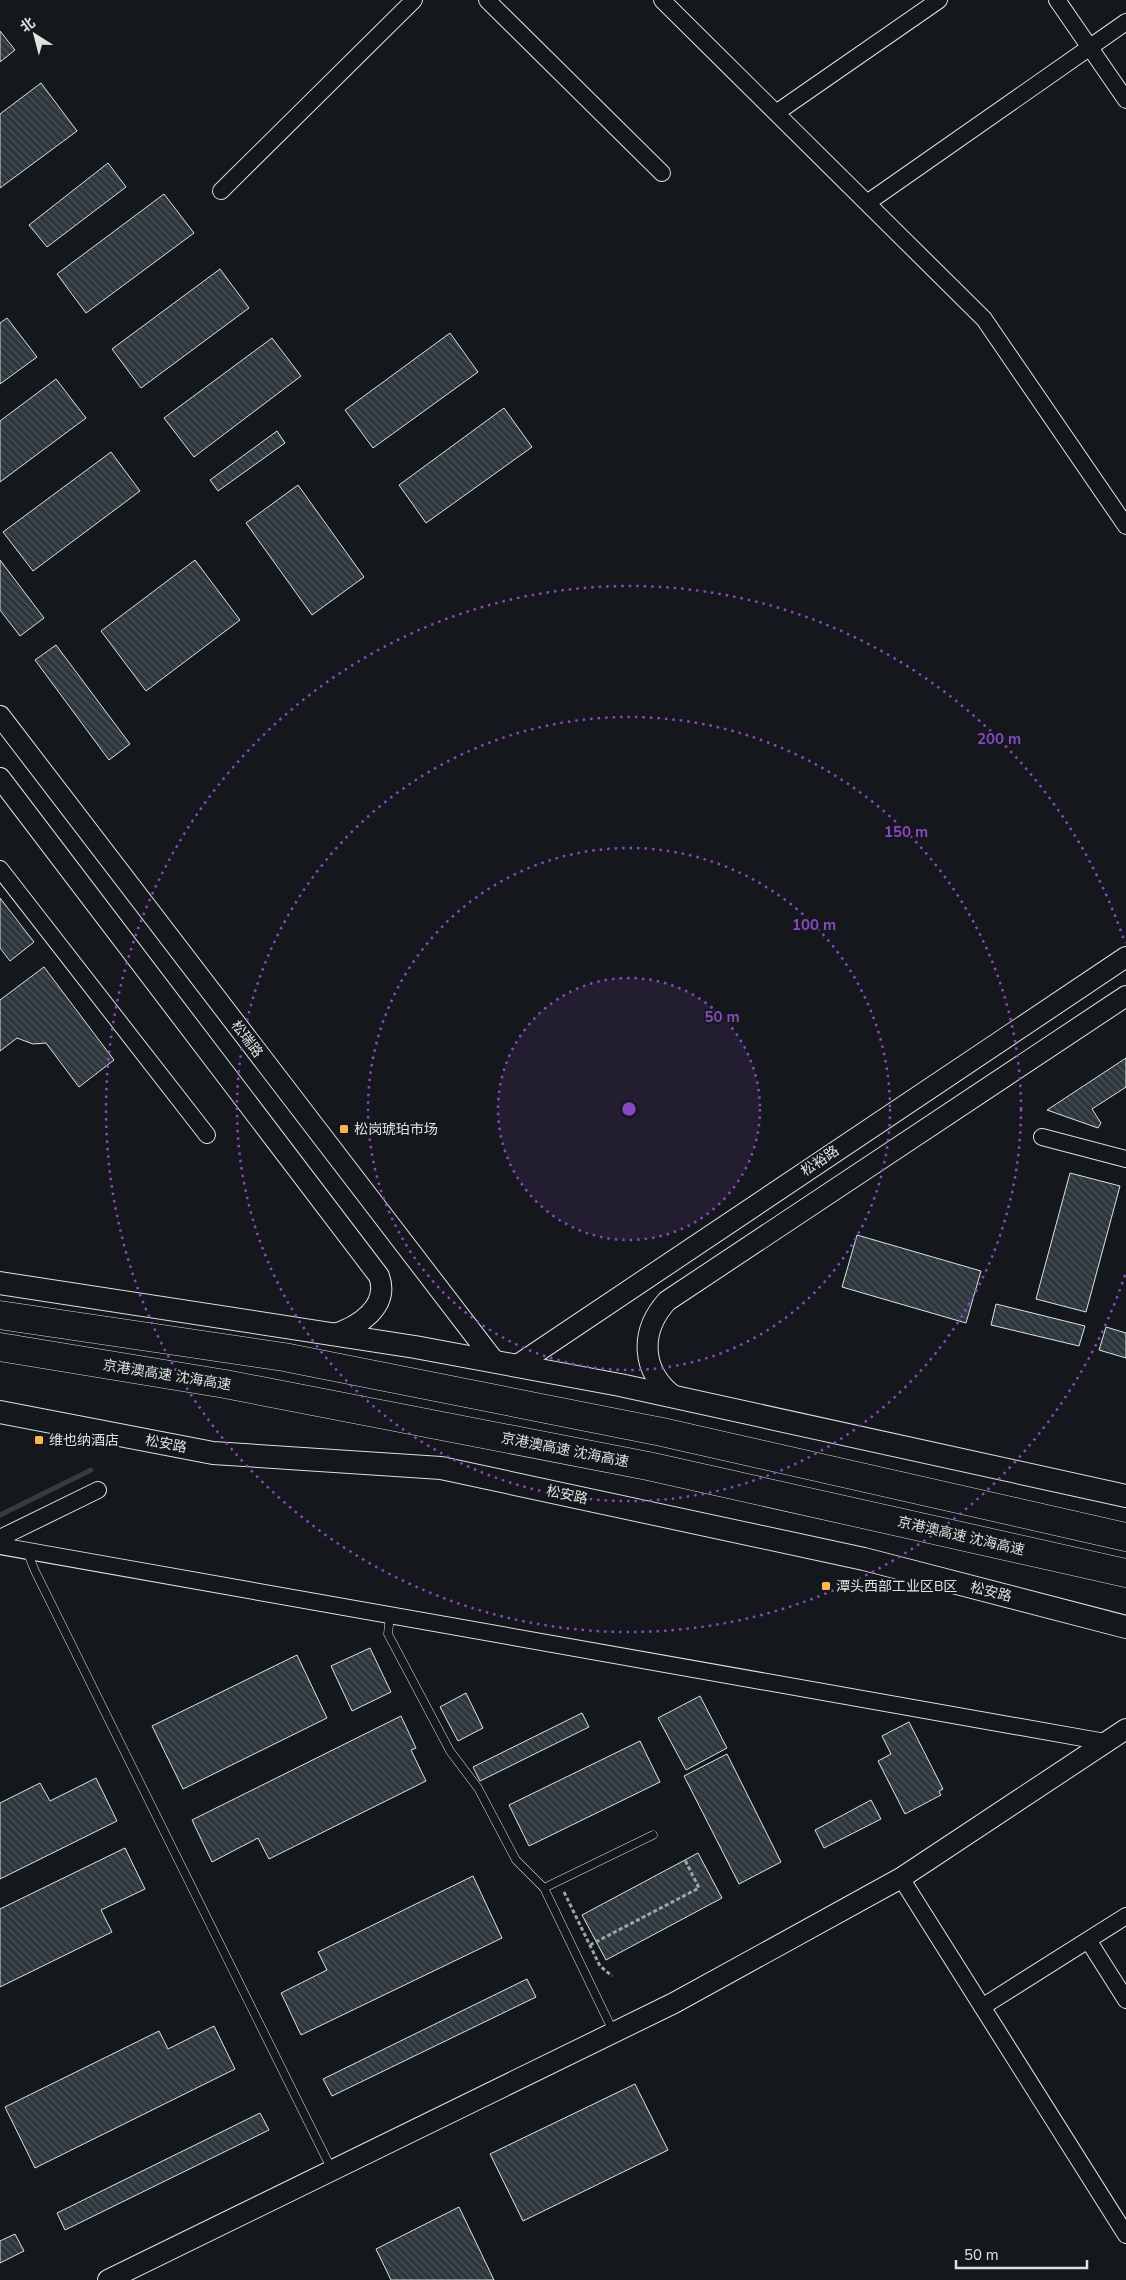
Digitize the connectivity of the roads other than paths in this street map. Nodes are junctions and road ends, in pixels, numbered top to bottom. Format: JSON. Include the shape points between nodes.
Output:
{"nodes":[{"id":1,"x":414,"y":0,"type":"edge"},
{"id":2,"x":487,"y":0,"type":"edge"},
{"id":3,"x":662,"y":0,"type":"edge"},
{"id":4,"x":939,"y":0,"type":"edge"},
{"id":5,"x":1057,"y":0,"type":"edge"},
{"id":6,"x":1126,"y":22,"type":"edge"},
{"id":7,"x":1090,"y":48,"type":"junction"},
{"id":8,"x":1126,"y":100,"type":"edge"},
{"id":9,"x":776,"y":113,"type":"junction"},
{"id":10,"x":662,"y":173,"type":"dead end"},
{"id":11,"x":221,"y":191,"type":"dead end"},
{"id":12,"x":867,"y":203,"type":"junction"},
{"id":13,"x":1126,"y":526,"type":"edge"},
{"id":14,"x":0,"y":716,"type":"edge"},
{"id":15,"x":0,"y":778,"type":"edge"},
{"id":16,"x":0,"y":869,"type":"edge"},
{"id":17,"x":1126,"y":957,"type":"edge"},
{"id":18,"x":1126,"y":996,"type":"edge"},
{"id":19,"x":207,"y":1135,"type":"dead end"},
{"id":20,"x":1042,"y":1138,"type":"dead end"},
{"id":21,"x":1126,"y":1159,"type":"edge"},
{"id":22,"x":0,"y":1283,"type":"edge"},
{"id":23,"x":0,"y":1315,"type":"edge"},
{"id":24,"x":332,"y":1335,"type":"junction"},
{"id":25,"x":0,"y":1347,"type":"edge"},
{"id":26,"x":505,"y":1364,"type":"junction"},
{"id":27,"x":676,"y":1398,"type":"junction"},
{"id":28,"x":0,"y":1412,"type":"edge"},
{"id":29,"x":98,"y":1490,"type":"dead end"},
{"id":30,"x":1126,"y":1496,"type":"edge"},
{"id":31,"x":1126,"y":1537,"type":"edge"},
{"id":32,"x":0,"y":1538,"type":"edge"},
{"id":33,"x":0,"y":1546,"type":"edge"},
{"id":34,"x":27,"y":1550,"type":"junction"},
{"id":35,"x":1126,"y":1573,"type":"edge"},
{"id":36,"x":390,"y":1615,"type":"junction"},
{"id":37,"x":1126,"y":1627,"type":"edge"},
{"id":38,"x":1126,"y":1729,"type":"edge"},
{"id":39,"x":1105,"y":1742,"type":"junction"},
{"id":40,"x":653,"y":1834,"type":"dead end"},
{"id":41,"x":901,"y":1878,"type":"junction"},
{"id":42,"x":544,"y":1888,"type":"junction"},
{"id":43,"x":1126,"y":1916,"type":"edge"},
{"id":44,"x":1088,"y":1940,"type":"junction"},
{"id":45,"x":1126,"y":2000,"type":"edge"},
{"id":46,"x":982,"y":2007,"type":"junction"},
{"id":47,"x":614,"y":2032,"type":"junction"},
{"id":48,"x":332,"y":2170,"type":"junction"},
{"id":49,"x":1126,"y":2235,"type":"edge"},
{"id":50,"x":108,"y":2280,"type":"edge"}],
"edges":[{"from":1,"to":11,"type":"street"},
{"from":2,"to":10,"type":"street"},
{"from":3,"to":9,"type":"street"},
{"from":4,"to":9,"type":"street"},
{"from":5,"to":7,"type":"street"},
{"from":6,"to":7,"type":"street"},
{"from":7,"to":8,"type":"street"},
{"from":7,"to":12,"type":"street"},
{"from":9,"to":12,"type":"street"},
{"from":12,"to":13,"type":"street","via":[[984,319]]},
{"from":14,"to":26,"type":"street","name":"松瑞路"},
{"from":15,"to":24,"type":"street","via":[[380,1276],[382,1292],[375,1308],[350,1328]]},
{"from":16,"to":19,"type":"street"},
{"from":17,"to":26,"type":"street","name":"松裕路"},
{"from":18,"to":27,"type":"street","via":[[667,1301],[652,1322],[647,1343],[649,1361],[658,1380]]},
{"from":20,"to":21,"type":"street"},
{"from":22,"to":24,"type":"main road"},
{"from":23,"to":31,"type":"highway","via":[[303,1361],[662,1432]]},
{"from":24,"to":26,"type":"main road"},
{"from":25,"to":35,"type":"highway","name":"京港澳高速 沈海高速","via":[[225,1384],[648,1466]]},
{"from":26,"to":27,"type":"main road"},
{"from":27,"to":30,"type":"main road"},
{"from":28,"to":37,"type":"main road","name":"松安路","via":[[213,1454],[441,1468],[864,1559]]},
{"from":29,"to":32,"type":"street"},
{"from":33,"to":34,"type":"street"},
{"from":34,"to":36,"type":"street"},
{"from":34,"to":48,"type":"lane"},
{"from":36,"to":39,"type":"street"},
{"from":36,"to":42,"type":"lane","via":[[388,1634],[450,1751],[478,1788],[516,1860]]},
{"from":38,"to":39,"type":"street"},
{"from":39,"to":41,"type":"street"},
{"from":40,"to":42,"type":"lane"},
{"from":41,"to":46,"type":"street"},
{"from":41,"to":47,"type":"street","via":[[674,2003]]},
{"from":42,"to":47,"type":"lane"},
{"from":43,"to":44,"type":"street"},
{"from":44,"to":45,"type":"street"},
{"from":44,"to":46,"type":"street"},
{"from":46,"to":49,"type":"street"},
{"from":47,"to":48,"type":"street"},
{"from":48,"to":50,"type":"street"}]}
